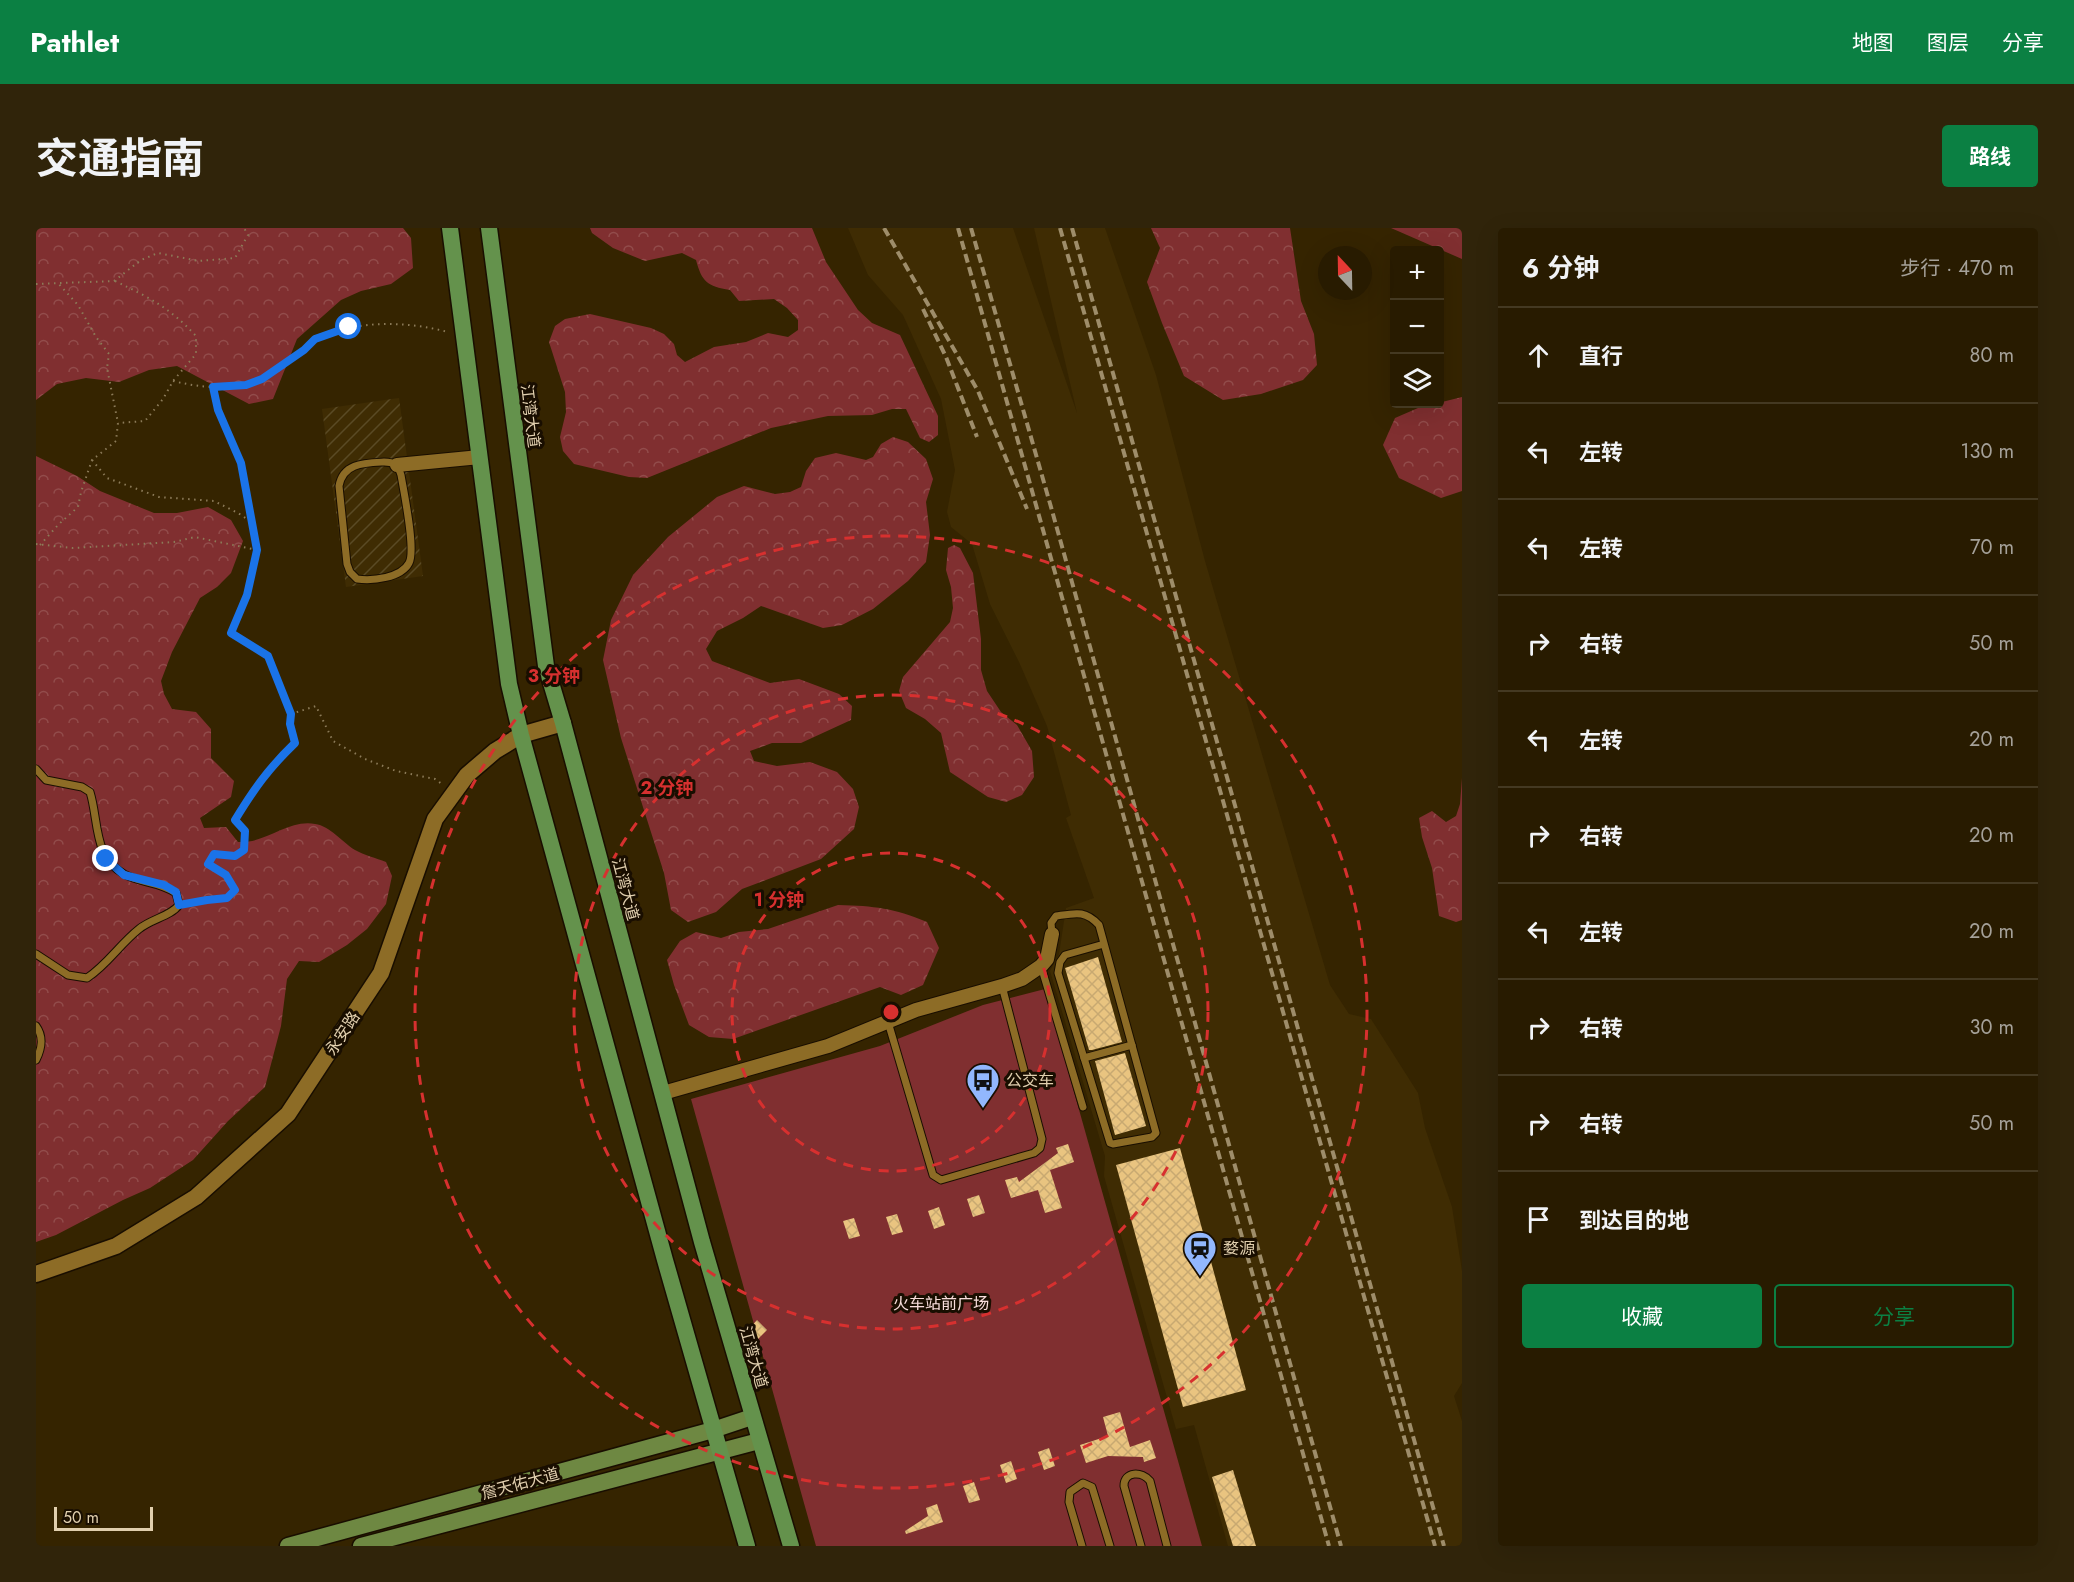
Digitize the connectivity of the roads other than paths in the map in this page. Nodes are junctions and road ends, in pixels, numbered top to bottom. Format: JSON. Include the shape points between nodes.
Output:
{"nodes":[{"id":1,"x":450,"y":228,"type":"edge"},
{"id":2,"x":489,"y":228,"type":"edge"},
{"id":3,"x":480,"y":457,"type":"junction"},
{"id":4,"x":397,"y":465,"type":"junction"},
{"id":5,"x":563,"y":723,"type":"junction"},
{"id":6,"x":521,"y":735,"type":"junction"},
{"id":7,"x":36,"y":770,"type":"edge"},
{"id":8,"x":1052,"y":934,"type":"joint"},
{"id":9,"x":1104,"y":944,"type":"junction"},
{"id":10,"x":36,"y":954,"type":"edge"},
{"id":11,"x":1041,"y":966,"type":"junction"},
{"id":12,"x":1002,"y":987,"type":"junction"},
{"id":13,"x":888,"y":1022,"type":"junction"},
{"id":14,"x":36,"y":1026,"type":"edge"},
{"id":15,"x":1132,"y":1045,"type":"junction"},
{"id":16,"x":1084,"y":1058,"type":"junction"},
{"id":17,"x":36,"y":1059,"type":"edge"},
{"id":18,"x":663,"y":1093,"type":"junction"},
{"id":19,"x":1083,"y":1107,"type":"dead end"},
{"id":20,"x":36,"y":1274,"type":"edge"},
{"id":21,"x":752,"y":1418,"type":"junction"},
{"id":22,"x":713,"y":1430,"type":"junction"},
{"id":23,"x":759,"y":1441,"type":"junction"},
{"id":24,"x":720,"y":1452,"type":"junction"},
{"id":25,"x":288,"y":1546,"type":"edge"},
{"id":26,"x":361,"y":1546,"type":"edge"},
{"id":27,"x":747,"y":1546,"type":"edge"},
{"id":28,"x":791,"y":1546,"type":"edge"},
{"id":29,"x":1082,"y":1546,"type":"edge"},
{"id":30,"x":1110,"y":1546,"type":"edge"},
{"id":31,"x":1141,"y":1546,"type":"edge"},
{"id":32,"x":1167,"y":1546,"type":"edge"}],
"edges":[{"from":1,"to":3,"type":"highway"},
{"from":2,"to":5,"type":"highway","name":"江湾大道","via":[[546,666]]},
{"from":3,"to":4,"type":"street"},
{"from":3,"to":6,"type":"highway","via":[[509,684]]},
{"from":4,"to":4,"type":"lane","via":[[384,462],[353,466],[340,477],[347,564],[357,579],[397,574],[410,561],[410,537]]},
{"from":5,"to":6,"type":"street","name":"永安路"},
{"from":5,"to":18,"type":"highway","name":"江湾大道"},
{"from":6,"to":20,"type":"street","name":"永安路","via":[[474,769],[435,819],[381,973],[288,1114],[196,1197],[116,1246]]},
{"from":6,"to":22,"type":"highway"},
{"from":7,"to":10,"type":"lane","via":[[46,780],[90,792],[106,859],[124,875],[176,892],[179,905],[174,912],[140,928],[87,978],[68,975]]},
{"from":8,"to":9,"type":"lane","via":[[1051,923],[1056,916],[1090,915],[1100,926]]},
{"from":8,"to":11,"type":"street","via":[[1047,959]]},
{"from":9,"to":15,"type":"lane"},
{"from":9,"to":16,"type":"lane","via":[[1065,955],[1060,962],[1058,974]]},
{"from":11,"to":12,"type":"street"},
{"from":11,"to":19,"type":"lane"},
{"from":12,"to":13,"type":"street","via":[[916,1010]]},
{"from":12,"to":13,"type":"lane","via":[[1042,1140],[1034,1153],[936,1179]]},
{"from":13,"to":18,"type":"street","via":[[828,1046]]},
{"from":14,"to":17,"type":"lane","via":[[42,1043]]},
{"from":15,"to":16,"type":"lane"},
{"from":15,"to":16,"type":"lane","via":[[1156,1133],[1152,1137],[1110,1143]]},
{"from":18,"to":21,"type":"highway","name":"江湾大道"},
{"from":21,"to":22,"type":"main road","name":"詹天佑大道"},
{"from":21,"to":23,"type":"highway","name":"江湾大道"},
{"from":22,"to":24,"type":"highway"},
{"from":22,"to":25,"type":"main road","name":"詹天佑大道"},
{"from":23,"to":24,"type":"main road","name":"詹天佑大道"},
{"from":23,"to":28,"type":"highway","name":"江湾大道"},
{"from":24,"to":26,"type":"main road","name":"詹天佑大道"},
{"from":24,"to":27,"type":"highway"},
{"from":29,"to":30,"type":"lane","via":[[1069,1502],[1070,1492],[1083,1484],[1092,1487]]},
{"from":31,"to":32,"type":"lane","via":[[1124,1486],[1126,1478],[1137,1473],[1150,1481]]}]}
